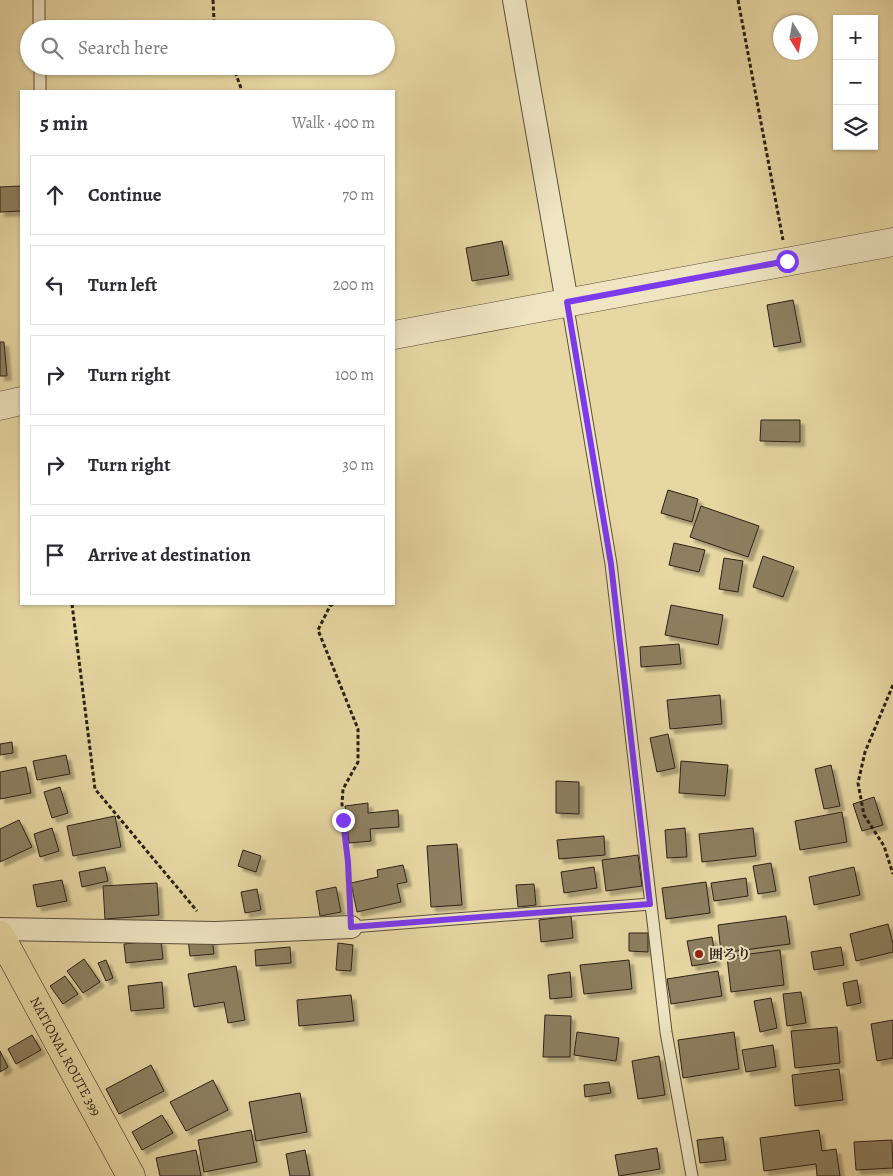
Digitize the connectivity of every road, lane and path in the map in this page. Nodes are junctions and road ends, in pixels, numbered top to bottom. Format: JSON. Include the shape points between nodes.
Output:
{"nodes":[{"id":1,"x":39,"y":0,"type":"edge"},
{"id":2,"x":213,"y":0,"type":"edge"},
{"id":3,"x":514,"y":0,"type":"edge"},
{"id":4,"x":738,"y":0,"type":"edge"},
{"id":5,"x":39,"y":20,"type":"edge"},
{"id":6,"x":214,"y":20,"type":"edge"},
{"id":7,"x":40,"y":75,"type":"edge"},
{"id":8,"x":236,"y":75,"type":"edge"},
{"id":9,"x":40,"y":90,"type":"edge"},
{"id":10,"x":242,"y":90,"type":"edge"},
{"id":11,"x":893,"y":242,"type":"edge"},
{"id":12,"x":787,"y":261,"type":"junction"},
{"id":13,"x":567,"y":302,"type":"junction"},
{"id":14,"x":395,"y":335,"type":"edge"},
{"id":15,"x":20,"y":400,"type":"edge"},
{"id":16,"x":0,"y":406,"type":"edge"},
{"id":17,"x":72,"y":605,"type":"edge"},
{"id":18,"x":332,"y":605,"type":"edge"},
{"id":19,"x":893,"y":684,"type":"edge"},
{"id":20,"x":893,"y":874,"type":"edge"},
{"id":21,"x":650,"y":904,"type":"junction"},
{"id":22,"x":351,"y":927,"type":"junction"},
{"id":23,"x":0,"y":929,"type":"edge"},
{"id":24,"x":216,"y":933,"type":"junction"},
{"id":25,"x":0,"y":934,"type":"edge"},
{"id":26,"x":131,"y":1176,"type":"edge"},
{"id":27,"x":692,"y":1176,"type":"edge"}],
"edges":[{"from":1,"to":5,"type":"lane"},
{"from":2,"to":6,"type":"path"},
{"from":3,"to":13,"type":"street"},
{"from":4,"to":12,"type":"path"},
{"from":7,"to":9,"type":"lane"},
{"from":8,"to":10,"type":"path"},
{"from":11,"to":12,"type":"street"},
{"from":12,"to":13,"type":"street"},
{"from":13,"to":14,"type":"street"},
{"from":13,"to":21,"type":"lane","via":[[611,564]]},
{"from":15,"to":16,"type":"street"},
{"from":17,"to":24,"type":"path","via":[[95,789]]},
{"from":18,"to":22,"type":"path","via":[[318,630],[358,729],[358,762],[343,789],[342,804]]},
{"from":19,"to":20,"type":"path","via":[[865,752],[858,783],[864,815],[884,846]]},
{"from":21,"to":22,"type":"lane"},
{"from":21,"to":27,"type":"lane","via":[[666,1032]]},
{"from":22,"to":24,"type":"street"},
{"from":23,"to":24,"type":"street"},
{"from":25,"to":26,"type":"highway","name":"NATIONAL ROUTE 399"}]}
